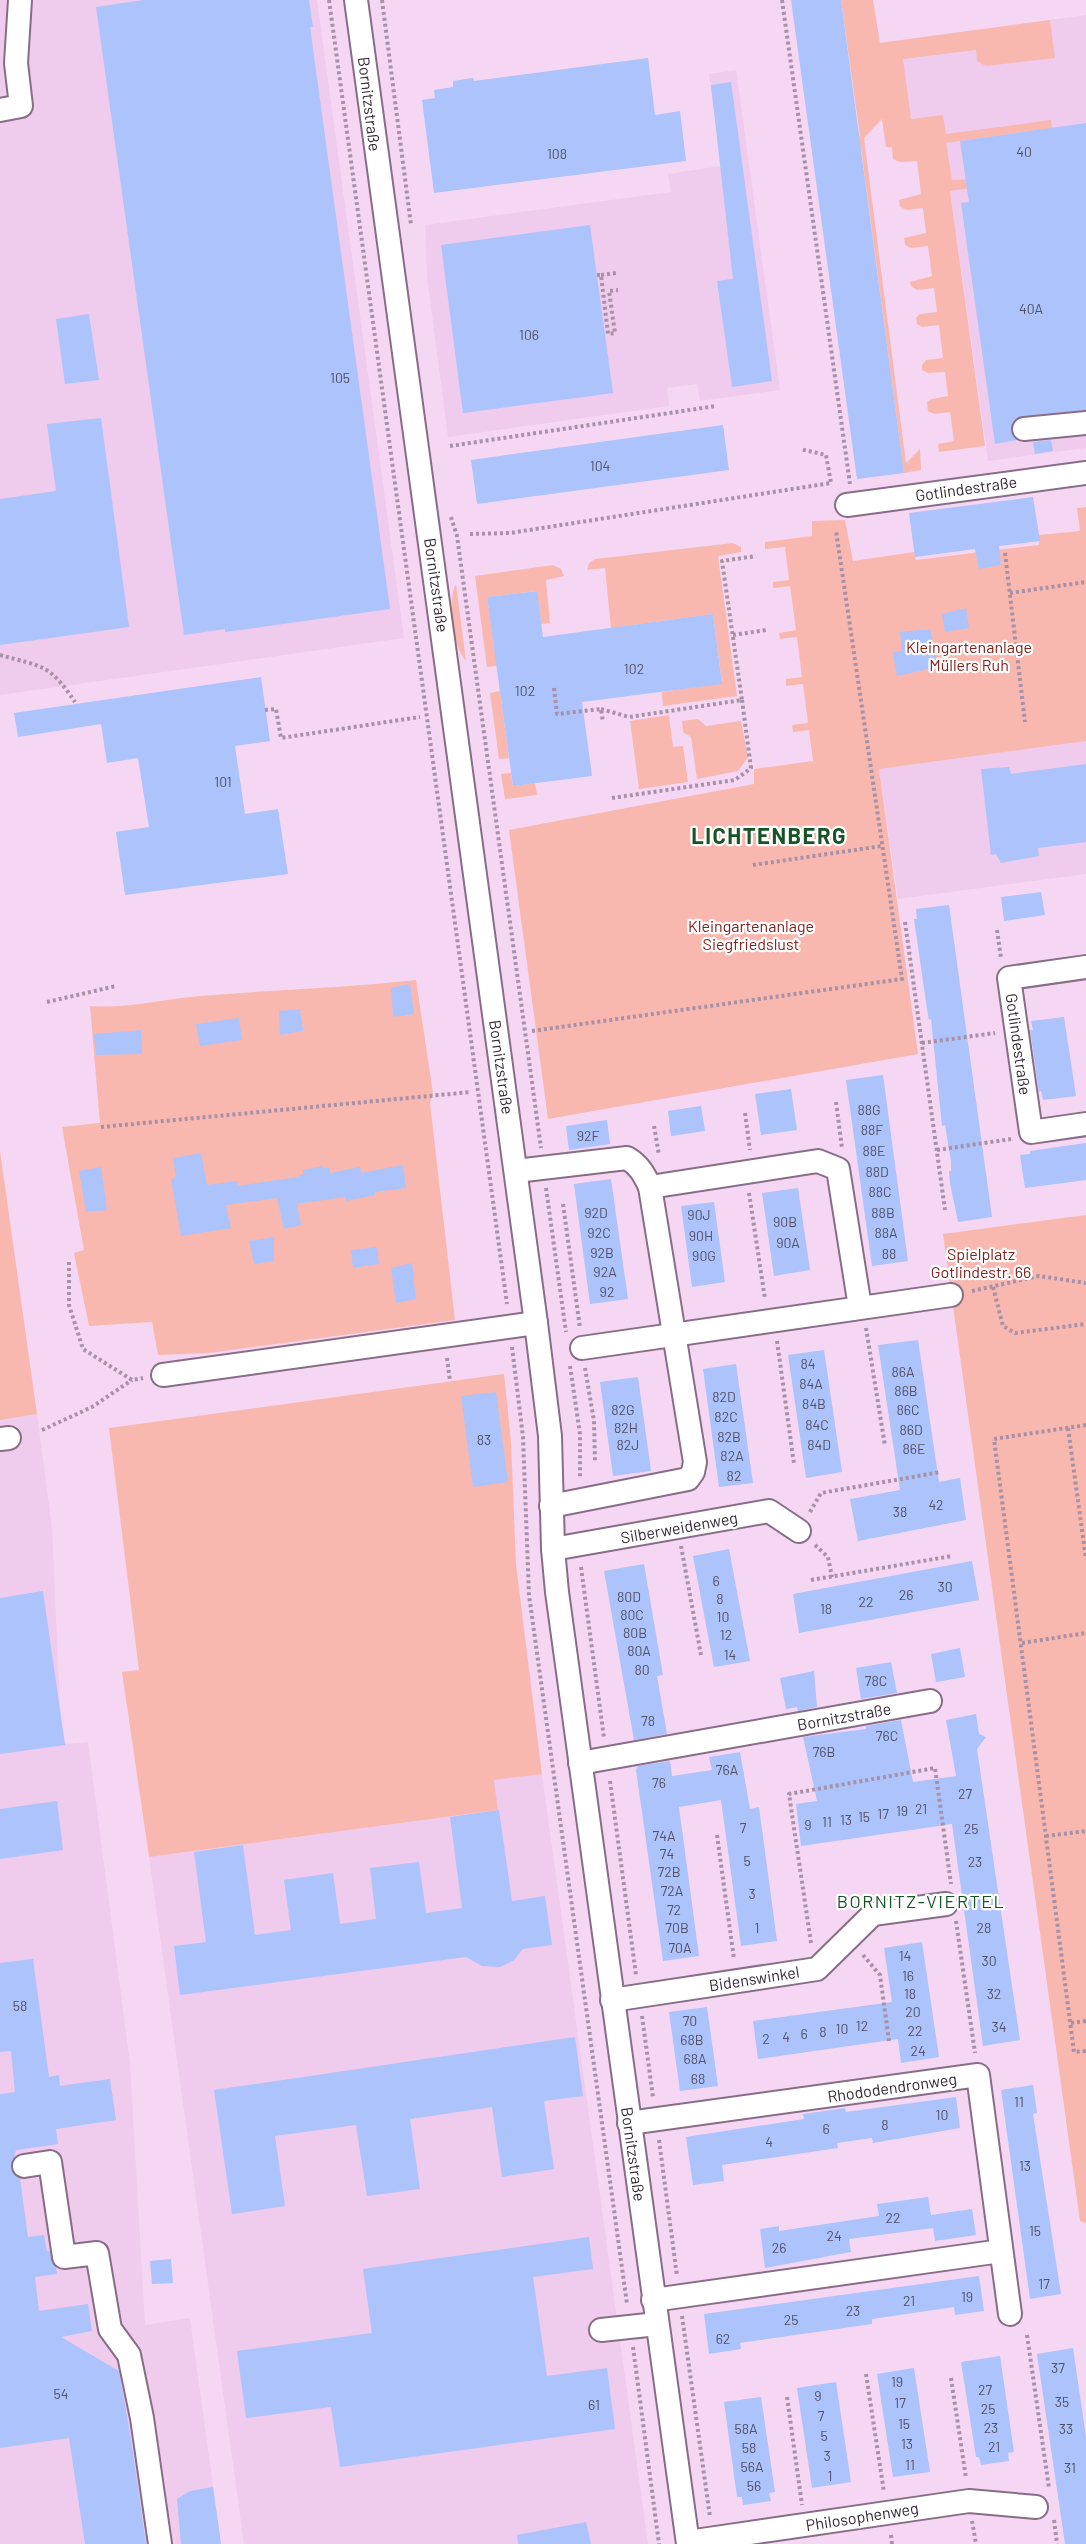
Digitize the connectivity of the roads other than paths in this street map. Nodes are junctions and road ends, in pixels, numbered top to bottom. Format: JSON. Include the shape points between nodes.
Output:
{"nodes":[{"id":1,"x":20,"y":0,"type":"edge"},
{"id":2,"x":356,"y":0,"type":"edge"},
{"id":3,"x":0,"y":110,"type":"edge"},
{"id":4,"x":1086,"y":423,"type":"edge"},
{"id":5,"x":1024,"y":429,"type":"dead end"},
{"id":6,"x":1086,"y":472,"type":"edge"},
{"id":7,"x":849,"y":495,"type":"road end"},
{"id":8,"x":1086,"y":967,"type":"edge"},
{"id":9,"x":1086,"y":1124,"type":"edge"},
{"id":10,"x":516,"y":1170,"type":"junction"},
{"id":11,"x":650,"y":1187,"type":"junction"},
{"id":12,"x":951,"y":1295,"type":"road end"},
{"id":13,"x":860,"y":1307,"type":"junction"},
{"id":14,"x":536,"y":1323,"type":"junction"},
{"id":15,"x":674,"y":1334,"type":"junction"},
{"id":16,"x":582,"y":1348,"type":"dead end"},
{"id":17,"x":163,"y":1375,"type":"road end"},
{"id":18,"x":551,"y":1506,"type":"junction"},
{"id":19,"x":799,"y":1531,"type":"road end"},
{"id":20,"x":553,"y":1549,"type":"junction"},
{"id":21,"x":930,"y":1701,"type":"dead end"},
{"id":22,"x":580,"y":1763,"type":"junction"},
{"id":23,"x":949,"y":1898,"type":"road end"},
{"id":24,"x":612,"y":2000,"type":"junction"},
{"id":25,"x":629,"y":2123,"type":"junction"},
{"id":26,"x":24,"y":2166,"type":"dead end"},
{"id":27,"x":1001,"y":2251,"type":"junction"},
{"id":28,"x":653,"y":2300,"type":"junction"},
{"id":29,"x":1010,"y":2314,"type":"dead end"},
{"id":30,"x":657,"y":2324,"type":"junction"},
{"id":31,"x":601,"y":2330,"type":"dead end"},
{"id":32,"x":1046,"y":2505,"type":"road end"},
{"id":33,"x":688,"y":2543,"type":"edge"},
{"id":34,"x":160,"y":2544,"type":"edge"}],
"edges":[{"from":1,"to":3,"type":"street","via":[[16,63],[21,106]]},
{"from":2,"to":10,"type":"street","name":"Bornitzstraße"},
{"from":4,"to":5,"type":"street"},
{"from":6,"to":7,"type":"street","name":"Gotlindestraße"},
{"from":8,"to":9,"type":"street","name":"Gotlindestraße","via":[[1009,978],[1031,1132]]},
{"from":10,"to":11,"type":"street","via":[[627,1158],[637,1164]]},
{"from":10,"to":14,"type":"street","name":"Bornitzstraße"},
{"from":11,"to":13,"type":"street","via":[[818,1161],[838,1169]]},
{"from":11,"to":15,"type":"street"},
{"from":12,"to":13,"type":"street"},
{"from":13,"to":15,"type":"street"},
{"from":14,"to":17,"type":"street"},
{"from":14,"to":18,"type":"street","name":"Bornitzstraße","via":[[549,1428]]},
{"from":15,"to":16,"type":"street"},
{"from":15,"to":18,"type":"street","via":[[694,1462],[688,1479]]},
{"from":18,"to":20,"type":"street","name":"Bornitzstraße"},
{"from":19,"to":20,"type":"street","name":"Silberweidenweg","via":[[769,1511]]},
{"from":20,"to":22,"type":"street","name":"Bornitzstraße"},
{"from":21,"to":22,"type":"street","name":"Bornitzstraße"},
{"from":22,"to":24,"type":"street","name":"Bornitzstraße"},
{"from":23,"to":24,"type":"street","name":"Bidenswinkel","via":[[873,1914],[817,1969]]},
{"from":24,"to":25,"type":"street","name":"Bornitzstraße"},
{"from":25,"to":27,"type":"street","name":"Rhododendronweg","via":[[978,2075]]},
{"from":25,"to":28,"type":"street","name":"Bornitzstraße"},
{"from":26,"to":34,"type":"street","via":[[50,2162],[64,2257],[98,2253],[110,2329],[129,2355]]},
{"from":27,"to":28,"type":"street"},
{"from":27,"to":29,"type":"street","name":"Rhododendronweg"},
{"from":28,"to":30,"type":"street","name":"Bornitzstraße"},
{"from":30,"to":31,"type":"street"},
{"from":30,"to":33,"type":"street","name":"Bornitzstraße"},
{"from":32,"to":33,"type":"street","name":"Philosophenweg","via":[[969,2501]]}]}
